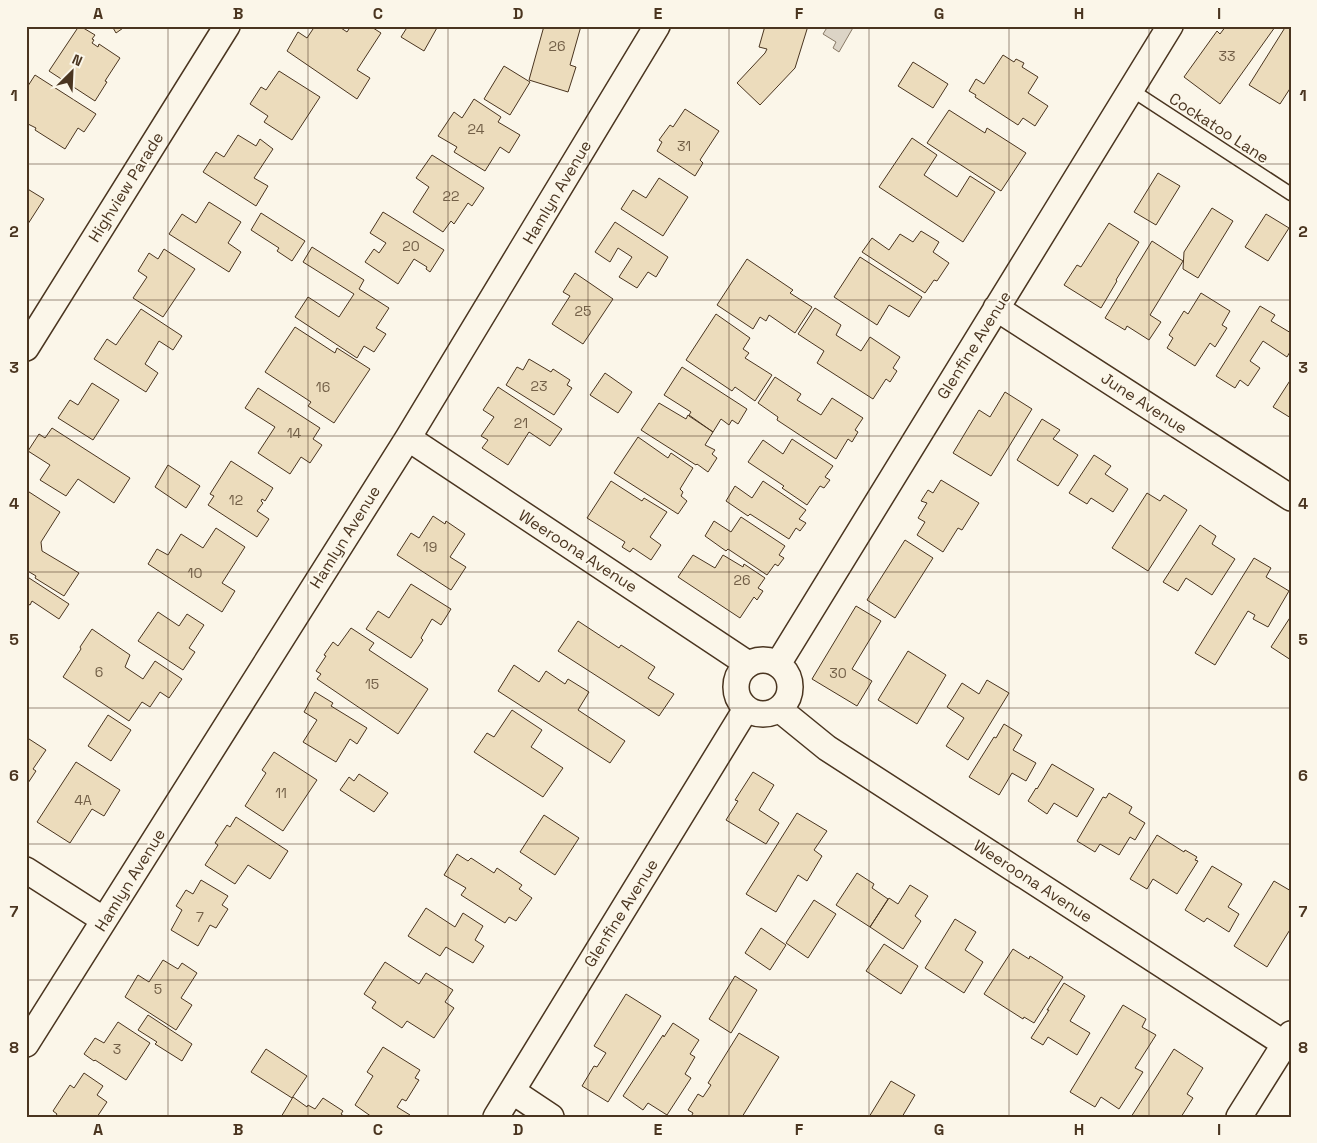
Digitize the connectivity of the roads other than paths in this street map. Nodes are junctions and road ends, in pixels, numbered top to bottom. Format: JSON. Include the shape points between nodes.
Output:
{"nodes":[{"id":1,"x":227,"y":26,"type":"edge"},
{"id":2,"x":657,"y":26,"type":"edge"},
{"id":3,"x":1170,"y":26,"type":"edge"},
{"id":4,"x":1130,"y":89,"type":"junction"},
{"id":5,"x":1291,"y":194,"type":"edge"},
{"id":6,"x":996,"y":308,"type":"junction"},
{"id":7,"x":26,"y":348,"type":"edge"},
{"id":8,"x":408,"y":438,"type":"junction"},
{"id":9,"x":1291,"y":498,"type":"edge"},
{"id":10,"x":748,"y":664,"type":"junction"},
{"id":11,"x":778,"y":664,"type":"junction"},
{"id":12,"x":779,"y":709,"type":"junction"},
{"id":13,"x":746,"y":710,"type":"junction"},
{"id":14,"x":26,"y":870,"type":"edge"},
{"id":15,"x":104,"y":920,"type":"junction"},
{"id":16,"x":1289,"y":1042,"type":"edge"},
{"id":17,"x":26,"y":1044,"type":"edge"},
{"id":18,"x":512,"y":1091,"type":"junction"},
{"id":19,"x":496,"y":1117,"type":"edge"},
{"id":20,"x":552,"y":1117,"type":"edge"},
{"id":21,"x":1239,"y":1117,"type":"edge"}],
"edges":[{"from":1,"to":7,"type":"street","name":"Highview Parade"},
{"from":2,"to":8,"type":"street","name":"Hamlyn Avenue"},
{"from":3,"to":4,"type":"street","name":"Glenfine Avenue"},
{"from":4,"to":5,"type":"lane","name":"Cockatoo Lane"},
{"from":4,"to":6,"type":"street","name":"Glenfine Avenue"},
{"from":6,"to":9,"type":"street","name":"June Avenue"},
{"from":6,"to":11,"type":"street","name":"Glenfine Avenue"},
{"from":8,"to":10,"type":"street","name":"Weeroona Avenue"},
{"from":8,"to":15,"type":"street","name":"Hamlyn Avenue"},
{"from":10,"to":11,"type":"street","via":[[763,660]]},
{"from":10,"to":13,"type":"street","via":[[741,670],[735,686],[736,695]]},
{"from":11,"to":12,"type":"street","via":[[789,678],[790,687],[786,703]]},
{"from":12,"to":13,"type":"street","via":[[763,715]]},
{"from":12,"to":16,"type":"street","name":"Weeroona Avenue","via":[[827,748]]},
{"from":13,"to":18,"type":"street","name":"Glenfine Avenue"},
{"from":14,"to":15,"type":"street"},
{"from":15,"to":17,"type":"street","name":"Hamlyn Avenue"},
{"from":16,"to":21,"type":"street"},
{"from":18,"to":19,"type":"street","name":"Glenfine Avenue"},
{"from":18,"to":20,"type":"street"}]}
